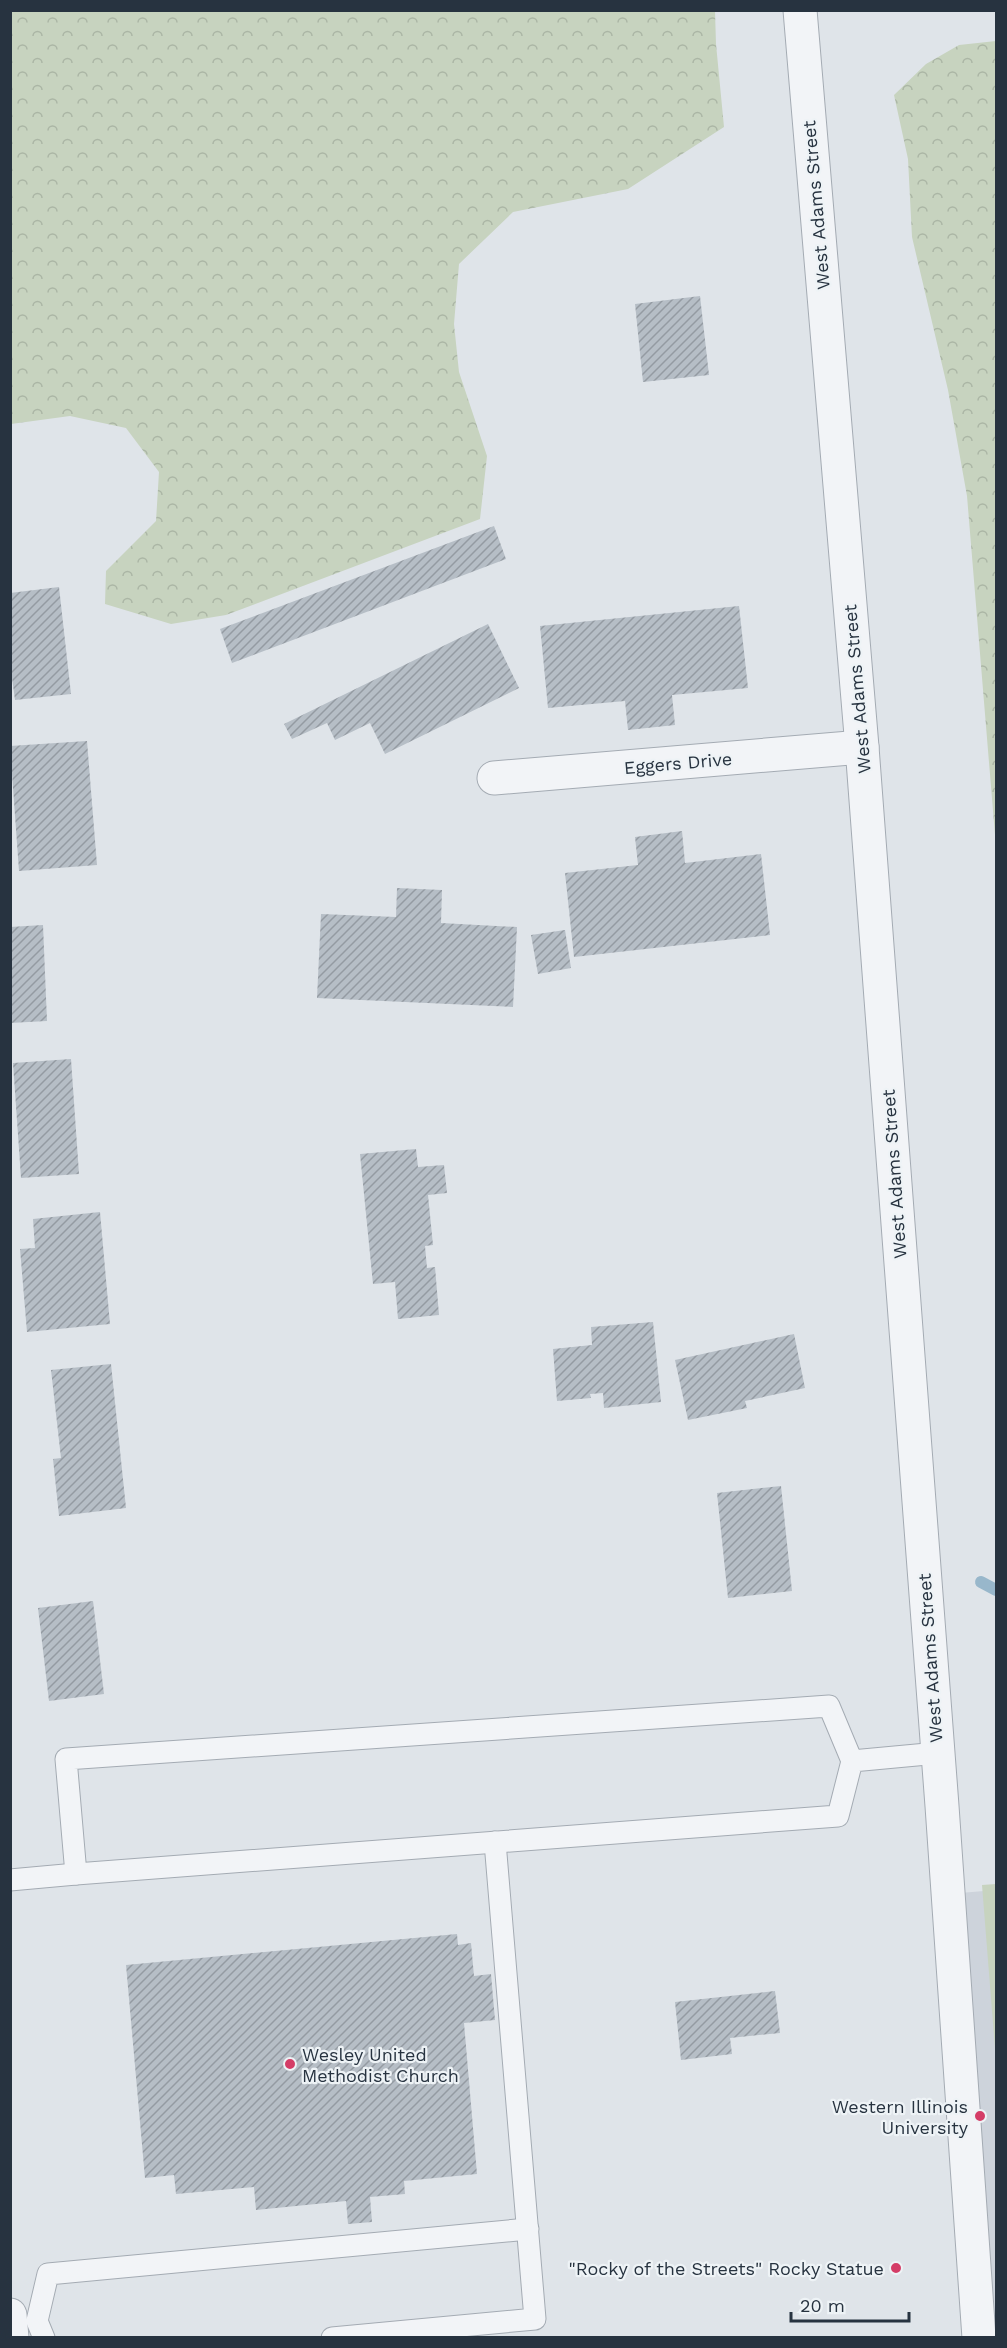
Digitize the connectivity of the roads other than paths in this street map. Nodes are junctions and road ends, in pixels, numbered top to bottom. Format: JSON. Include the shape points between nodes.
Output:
{"nodes":[{"id":1,"x":800,"y":10,"type":"edge"},
{"id":2,"x":862,"y":747,"type":"junction"},
{"id":3,"x":494,"y":778,"type":"dead end"},
{"id":4,"x":938,"y":1753,"type":"junction"},
{"id":5,"x":852,"y":1761,"type":"junction"},
{"id":6,"x":495,"y":1842,"type":"junction"},
{"id":7,"x":76,"y":1874,"type":"junction"},
{"id":8,"x":10,"y":1880,"type":"edge"},
{"id":9,"x":528,"y":2229,"type":"junction"},
{"id":10,"x":23,"y":2327,"type":"edge"},
{"id":11,"x":332,"y":2337,"type":"edge"},
{"id":12,"x":979,"y":2337,"type":"edge"}],
"edges":[{"from":1,"to":2,"type":"street","name":"West Adams Street"},
{"from":2,"to":3,"type":"street","name":"Eggers Drive"},
{"from":2,"to":4,"type":"street","name":"West Adams Street"},
{"from":4,"to":5,"type":"lane"},
{"from":4,"to":12,"type":"street","name":"West Adams Street"},
{"from":5,"to":6,"type":"lane","via":[[838,1816]]},
{"from":5,"to":7,"type":"lane","via":[[829,1706],[66,1759]]},
{"from":6,"to":7,"type":"lane"},
{"from":6,"to":9,"type":"lane"},
{"from":7,"to":8,"type":"lane"},
{"from":9,"to":10,"type":"lane","via":[[48,2274]]},
{"from":9,"to":11,"type":"lane","via":[[535,2319]]}]}
